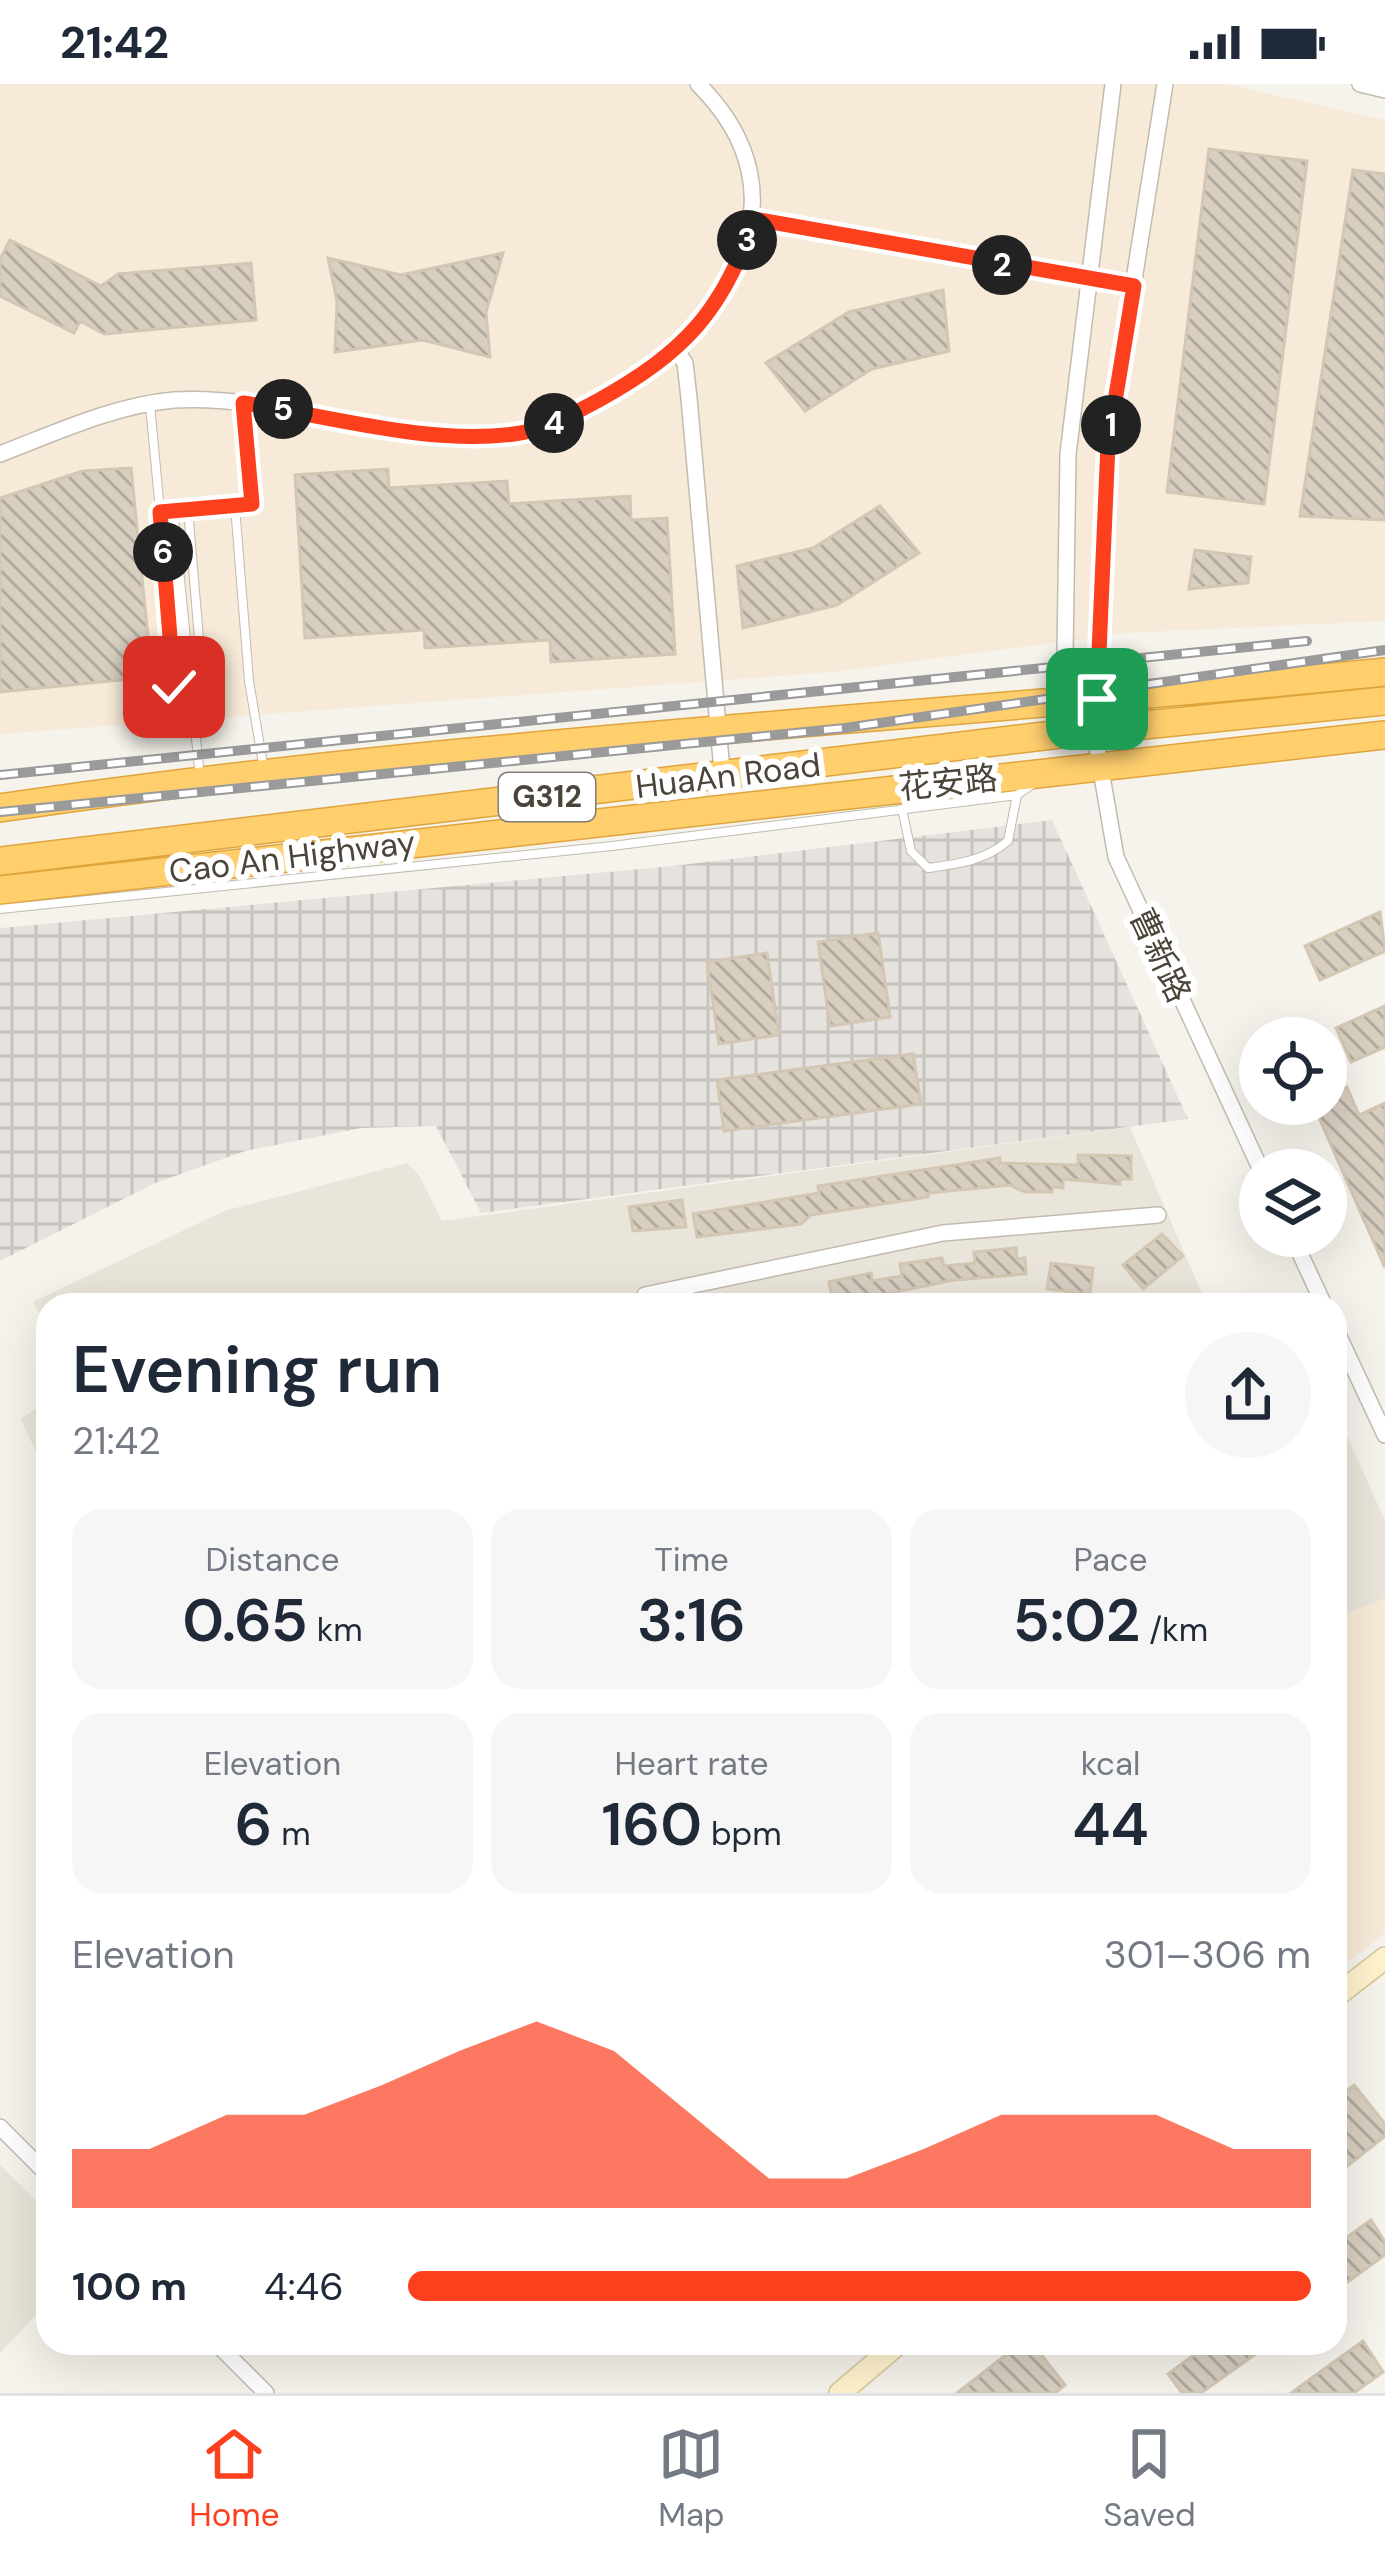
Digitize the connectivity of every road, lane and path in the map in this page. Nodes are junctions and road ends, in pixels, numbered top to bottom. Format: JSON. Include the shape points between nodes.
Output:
{"nodes":[{"id":1,"x":698,"y":84,"type":"edge"},
{"id":2,"x":1113,"y":84,"type":"edge"},
{"id":3,"x":1165,"y":84,"type":"edge"},
{"id":4,"x":1360,"y":84,"type":"edge"},
{"id":5,"x":1385,"y":90,"type":"edge"},
{"id":6,"x":754,"y":219,"type":"junction"},
{"id":7,"x":1085,"y":280,"type":"junction"},
{"id":8,"x":1134,"y":286,"type":"junction"},
{"id":9,"x":677,"y":351,"type":"junction"},
{"id":10,"x":243,"y":403,"type":"junction"},
{"id":11,"x":150,"y":405,"type":"junction"},
{"id":12,"x":0,"y":454,"type":"edge"},
{"id":13,"x":235,"y":506,"type":"junction"},
{"id":14,"x":188,"y":509,"type":"junction"},
{"id":15,"x":173,"y":511,"type":"junction"},
{"id":16,"x":160,"y":512,"type":"junction"},
{"id":17,"x":1385,"y":673,"type":"edge"},
{"id":18,"x":189,"y":686,"type":"junction"},
{"id":19,"x":1090,"y":700,"type":"junction"},
{"id":20,"x":1385,"y":701,"type":"edge"},
{"id":21,"x":718,"y":727,"type":"junction"},
{"id":22,"x":1094,"y":730,"type":"junction"},
{"id":23,"x":1385,"y":735,"type":"edge"},
{"id":24,"x":1099,"y":766,"type":"junction"},
{"id":25,"x":722,"y":770,"type":"dead end"},
{"id":26,"x":1053,"y":771,"type":"junction"},
{"id":27,"x":264,"y":772,"type":"junction"},
{"id":28,"x":200,"y":778,"type":"junction"},
{"id":29,"x":1017,"y":795,"type":"junction"},
{"id":30,"x":0,"y":808,"type":"edge"},
{"id":31,"x":902,"y":808,"type":"junction"},
{"id":32,"x":0,"y":861,"type":"edge"},
{"id":33,"x":0,"y":890,"type":"edge"},
{"id":34,"x":0,"y":909,"type":"edge"},
{"id":35,"x":1251,"y":1149,"type":"edge"},
{"id":36,"x":1158,"y":1215,"type":"dead end"},
{"id":37,"x":1300,"y":1257,"type":"edge"},
{"id":38,"x":655,"y":1293,"type":"edge"},
{"id":39,"x":1315,"y":1293,"type":"edge"},
{"id":40,"x":1347,"y":1354,"type":"edge"},
{"id":41,"x":1385,"y":1435,"type":"edge"},
{"id":42,"x":1385,"y":1958,"type":"edge"},
{"id":43,"x":1347,"y":1988,"type":"edge"},
{"id":44,"x":0,"y":2127,"type":"edge"},
{"id":45,"x":36,"y":2163,"type":"edge"},
{"id":46,"x":228,"y":2355,"type":"edge"},
{"id":47,"x":885,"y":2355,"type":"edge"},
{"id":48,"x":266,"y":2393,"type":"edge"},
{"id":49,"x":840,"y":2393,"type":"edge"}],
"edges":[{"from":1,"to":6,"type":"street","via":[[742,152]]},
{"from":2,"to":7,"type":"street"},
{"from":3,"to":8,"type":"street","name":"曹新路"},
{"from":4,"to":5,"type":"street"},
{"from":6,"to":7,"type":"street"},
{"from":6,"to":9,"type":"street","via":[[740,262]]},
{"from":7,"to":8,"type":"street"},
{"from":7,"to":19,"type":"street","via":[[1064,537],[1065,654]]},
{"from":8,"to":19,"type":"street","name":"曹新路","via":[[1108,444]]},
{"from":9,"to":10,"type":"street","via":[[595,402],[517,434],[425,431]]},
{"from":9,"to":21,"type":"street","via":[[689,398]]},
{"from":10,"to":11,"type":"street"},
{"from":10,"to":13,"type":"lane","via":[[252,504]]},
{"from":11,"to":12,"type":"street"},
{"from":11,"to":16,"type":"lane"},
{"from":13,"to":14,"type":"lane"},
{"from":13,"to":27,"type":"lane"},
{"from":14,"to":15,"type":"lane"},
{"from":14,"to":18,"type":"lane","via":[[203,685]]},
{"from":15,"to":16,"type":"lane"},
{"from":15,"to":18,"type":"lane"},
{"from":16,"to":18,"type":"lane","via":[[174,687]]},
{"from":17,"to":19,"type":"highway"},
{"from":18,"to":28,"type":"lane"},
{"from":19,"to":21,"type":"highway"},
{"from":19,"to":22,"type":"street","name":"曹新路"},
{"from":20,"to":22,"type":"highway","name":"HuaAn Road","number":"G312"},
{"from":21,"to":25,"type":"street"},
{"from":21,"to":27,"type":"highway"},
{"from":22,"to":24,"type":"street","name":"曹新路"},
{"from":22,"to":32,"type":"highway","name":"HuaAn Road","number":"G312"},
{"from":23,"to":24,"type":"highway","name":"花安路","number":"G312"},
{"from":24,"to":26,"type":"highway","name":"花安路","number":"G312"},
{"from":24,"to":35,"type":"street","name":"曹新路","via":[[1116,857]]},
{"from":26,"to":29,"type":"lane"},
{"from":26,"to":33,"type":"highway","name":"花安路","number":"G312"},
{"from":27,"to":28,"type":"highway"},
{"from":28,"to":30,"type":"highway"},
{"from":29,"to":31,"type":"lane"},
{"from":29,"to":31,"type":"lane","via":[[1009,841],[968,863],[928,868],[911,851]]},
{"from":31,"to":34,"type":"lane"},
{"from":36,"to":38,"type":"street","via":[[943,1233]]},
{"from":37,"to":39,"type":"street"},
{"from":40,"to":41,"type":"street"},
{"from":42,"to":43,"type":"street"},
{"from":44,"to":45,"type":"street"},
{"from":46,"to":48,"type":"street"},
{"from":47,"to":49,"type":"street"}]}
